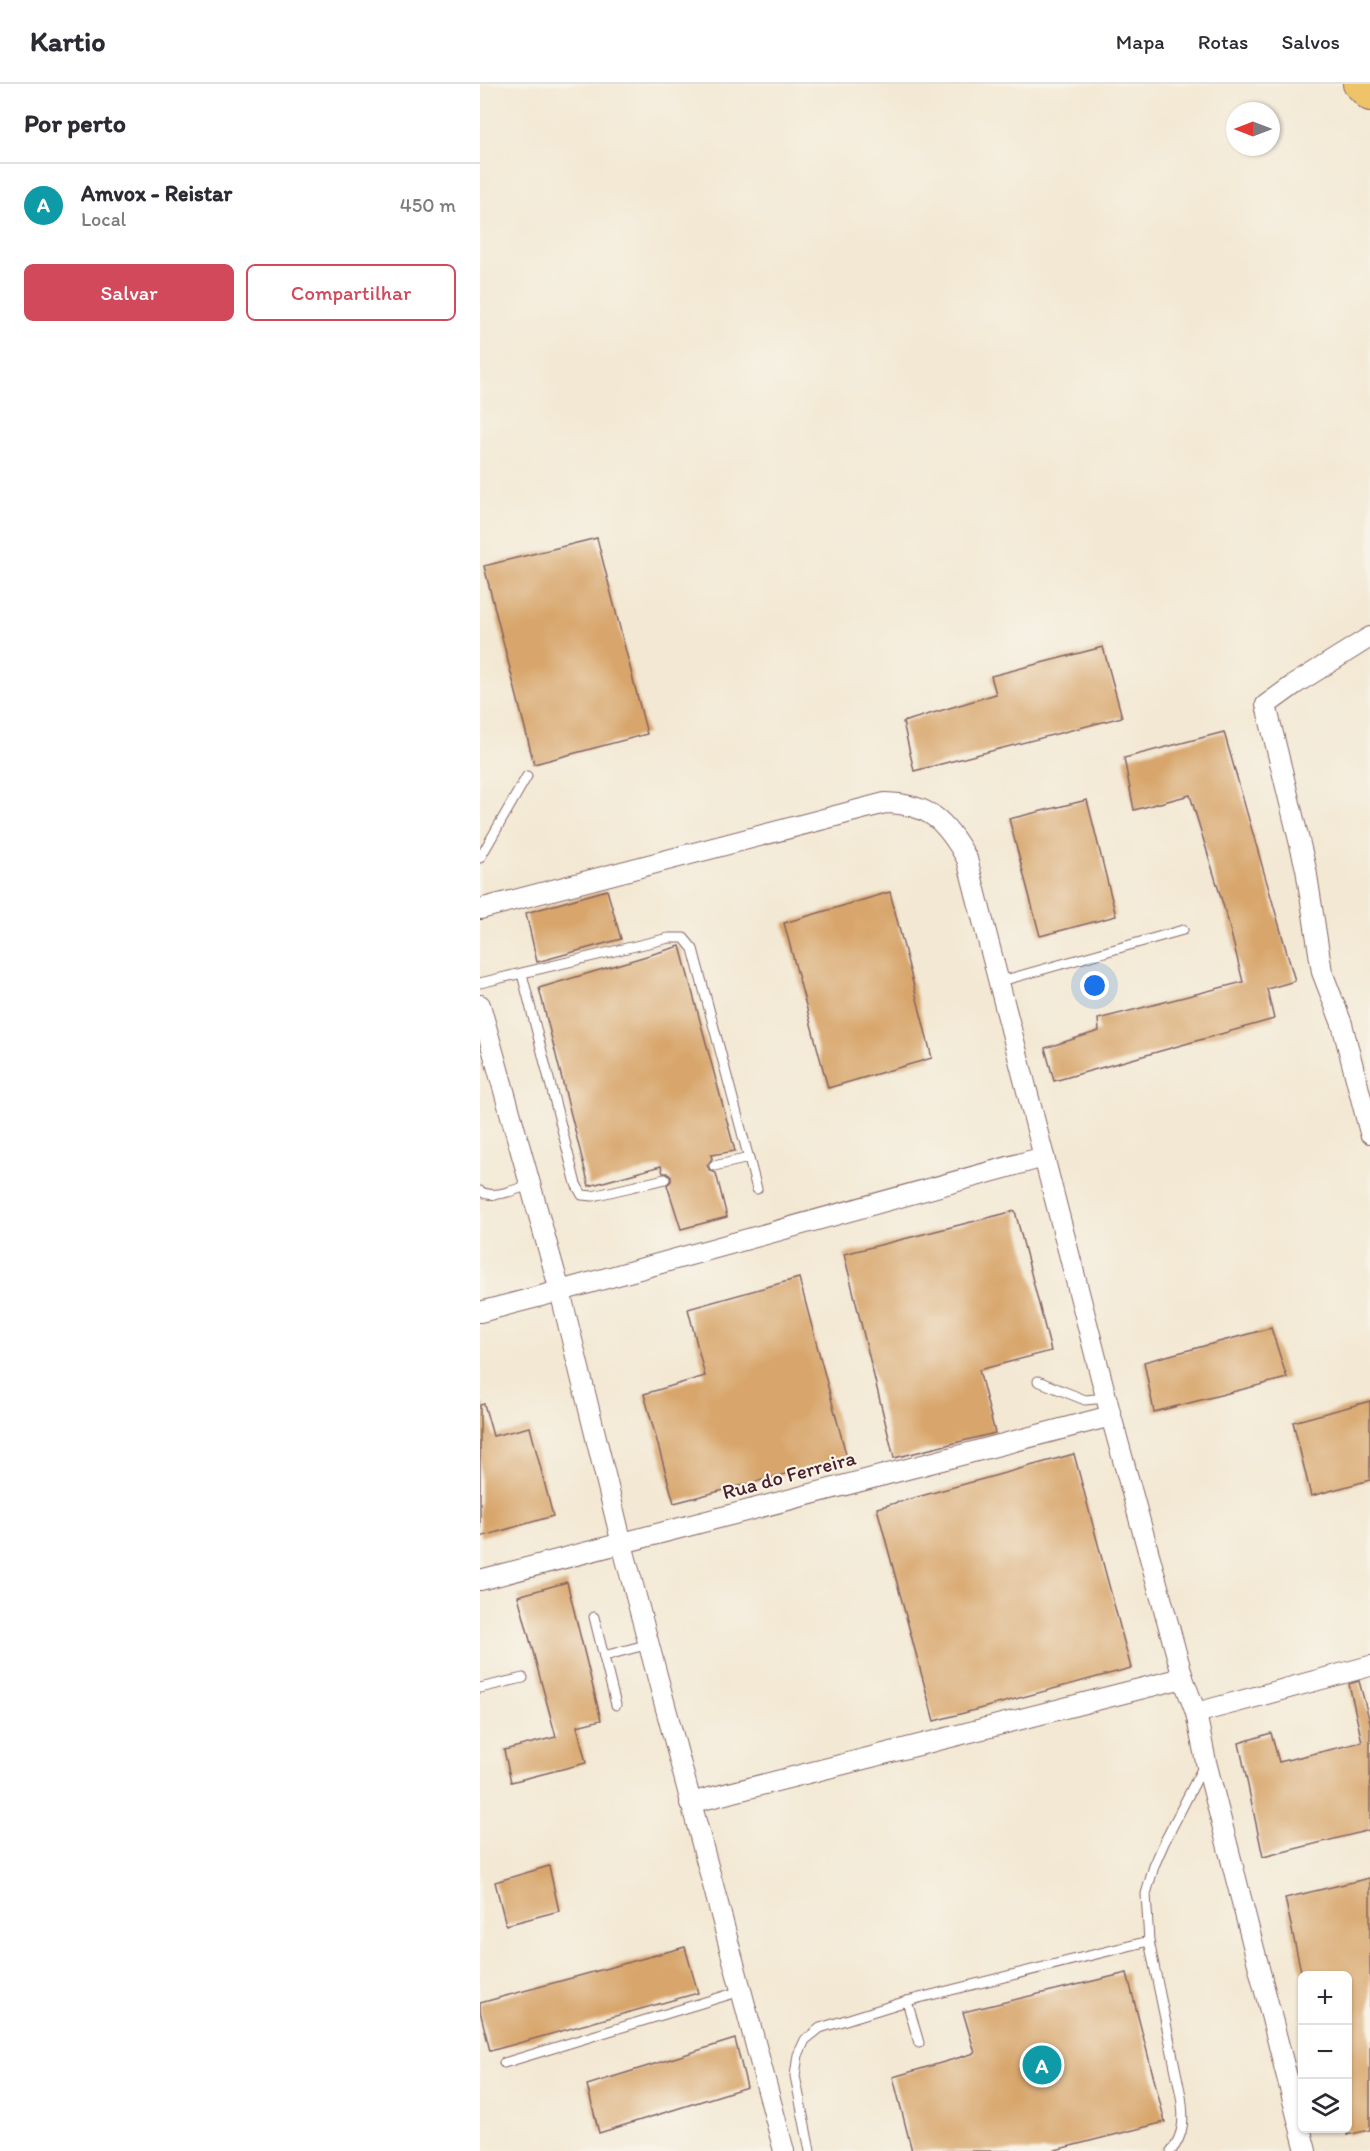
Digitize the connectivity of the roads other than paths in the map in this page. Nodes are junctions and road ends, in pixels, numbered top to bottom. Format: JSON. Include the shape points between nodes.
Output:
{"nodes":[{"id":1,"x":1358,"y":84,"type":"edge"},
{"id":2,"x":1370,"y":96,"type":"edge"},
{"id":3,"x":1370,"y":637,"type":"edge"},
{"id":4,"x":527,"y":776,"type":"dead end"},
{"id":5,"x":480,"y":858,"type":"edge"},
{"id":6,"x":480,"y":909,"type":"edge"},
{"id":7,"x":1184,"y":930,"type":"dead end"},
{"id":8,"x":522,"y":974,"type":"junction"},
{"id":9,"x":998,"y":982,"type":"junction"},
{"id":10,"x":480,"y":983,"type":"edge"},
{"id":11,"x":480,"y":1005,"type":"edge"},
{"id":12,"x":1370,"y":1133,"type":"edge"},
{"id":13,"x":1044,"y":1157,"type":"junction"},
{"id":14,"x":749,"y":1158,"type":"junction"},
{"id":15,"x":714,"y":1166,"type":"dead end"},
{"id":16,"x":665,"y":1179,"type":"dead end"},
{"id":17,"x":530,"y":1185,"type":"junction"},
{"id":18,"x":757,"y":1189,"type":"dead end"},
{"id":19,"x":480,"y":1191,"type":"edge"},
{"id":20,"x":560,"y":1292,"type":"junction"},
{"id":21,"x":480,"y":1312,"type":"edge"},
{"id":22,"x":1038,"y":1381,"type":"dead end"},
{"id":23,"x":1108,"y":1407,"type":"junction"},
{"id":24,"x":622,"y":1544,"type":"junction"},
{"id":25,"x":480,"y":1580,"type":"edge"},
{"id":26,"x":594,"y":1617,"type":"dead end"},
{"id":27,"x":649,"y":1644,"type":"junction"},
{"id":28,"x":604,"y":1656,"type":"junction"},
{"id":29,"x":1370,"y":1666,"type":"edge"},
{"id":30,"x":523,"y":1678,"type":"dead end"},
{"id":31,"x":1183,"y":1678,"type":"junction"},
{"id":32,"x":480,"y":1688,"type":"edge"},
{"id":33,"x":616,"y":1705,"type":"dead end"},
{"id":34,"x":1196,"y":1713,"type":"junction"},
{"id":35,"x":1206,"y":1762,"type":"junction"},
{"id":36,"x":690,"y":1803,"type":"junction"},
{"id":37,"x":1149,"y":1941,"type":"junction"},
{"id":38,"x":741,"y":1991,"type":"junction"},
{"id":39,"x":907,"y":2001,"type":"junction"},
{"id":40,"x":920,"y":2043,"type":"dead end"},
{"id":41,"x":504,"y":2064,"type":"dead end"},
{"id":42,"x":782,"y":2150,"type":"edge"},
{"id":43,"x":810,"y":2151,"type":"edge"},
{"id":44,"x":1171,"y":2151,"type":"edge"},
{"id":45,"x":1306,"y":2151,"type":"edge"}],
"edges":[{"from":1,"to":2,"type":"main road"},
{"from":3,"to":12,"type":"street","via":[[1266,705],[1306,869],[1322,972],[1342,1024]]},
{"from":4,"to":5,"type":"lane"},
{"from":6,"to":9,"type":"street","via":[[855,809],[905,803],[939,820],[967,859]]},
{"from":7,"to":9,"type":"lane"},
{"from":8,"to":10,"type":"lane"},
{"from":8,"to":14,"type":"lane","via":[[669,938],[684,938],[693,949]]},
{"from":8,"to":16,"type":"lane","via":[[582,1195],[593,1196]]},
{"from":9,"to":13,"type":"street"},
{"from":11,"to":17,"type":"street"},
{"from":13,"to":20,"type":"street"},
{"from":13,"to":23,"type":"street"},
{"from":14,"to":15,"type":"lane"},
{"from":14,"to":18,"type":"lane"},
{"from":17,"to":19,"type":"lane","via":[[497,1194]]},
{"from":17,"to":20,"type":"street"},
{"from":20,"to":21,"type":"street"},
{"from":20,"to":24,"type":"street"},
{"from":22,"to":23,"type":"lane"},
{"from":23,"to":24,"type":"street","name":"Rua do Ferreira"},
{"from":23,"to":31,"type":"street"},
{"from":24,"to":25,"type":"street","name":"Rua do Ferreira"},
{"from":24,"to":27,"type":"street"},
{"from":26,"to":28,"type":"lane"},
{"from":27,"to":28,"type":"lane"},
{"from":27,"to":36,"type":"street"},
{"from":28,"to":33,"type":"lane"},
{"from":29,"to":34,"type":"street"},
{"from":30,"to":32,"type":"lane"},
{"from":31,"to":34,"type":"street"},
{"from":31,"to":36,"type":"street"},
{"from":34,"to":35,"type":"street"},
{"from":35,"to":37,"type":"lane","via":[[1154,1866],[1146,1894]]},
{"from":35,"to":45,"type":"street"},
{"from":36,"to":38,"type":"street"},
{"from":37,"to":39,"type":"lane"},
{"from":37,"to":44,"type":"lane","via":[[1184,2119],[1181,2135]]},
{"from":38,"to":41,"type":"lane"},
{"from":38,"to":42,"type":"street"},
{"from":39,"to":40,"type":"lane"},
{"from":39,"to":43,"type":"lane","via":[[820,2028],[805,2040],[795,2076]]}]}
